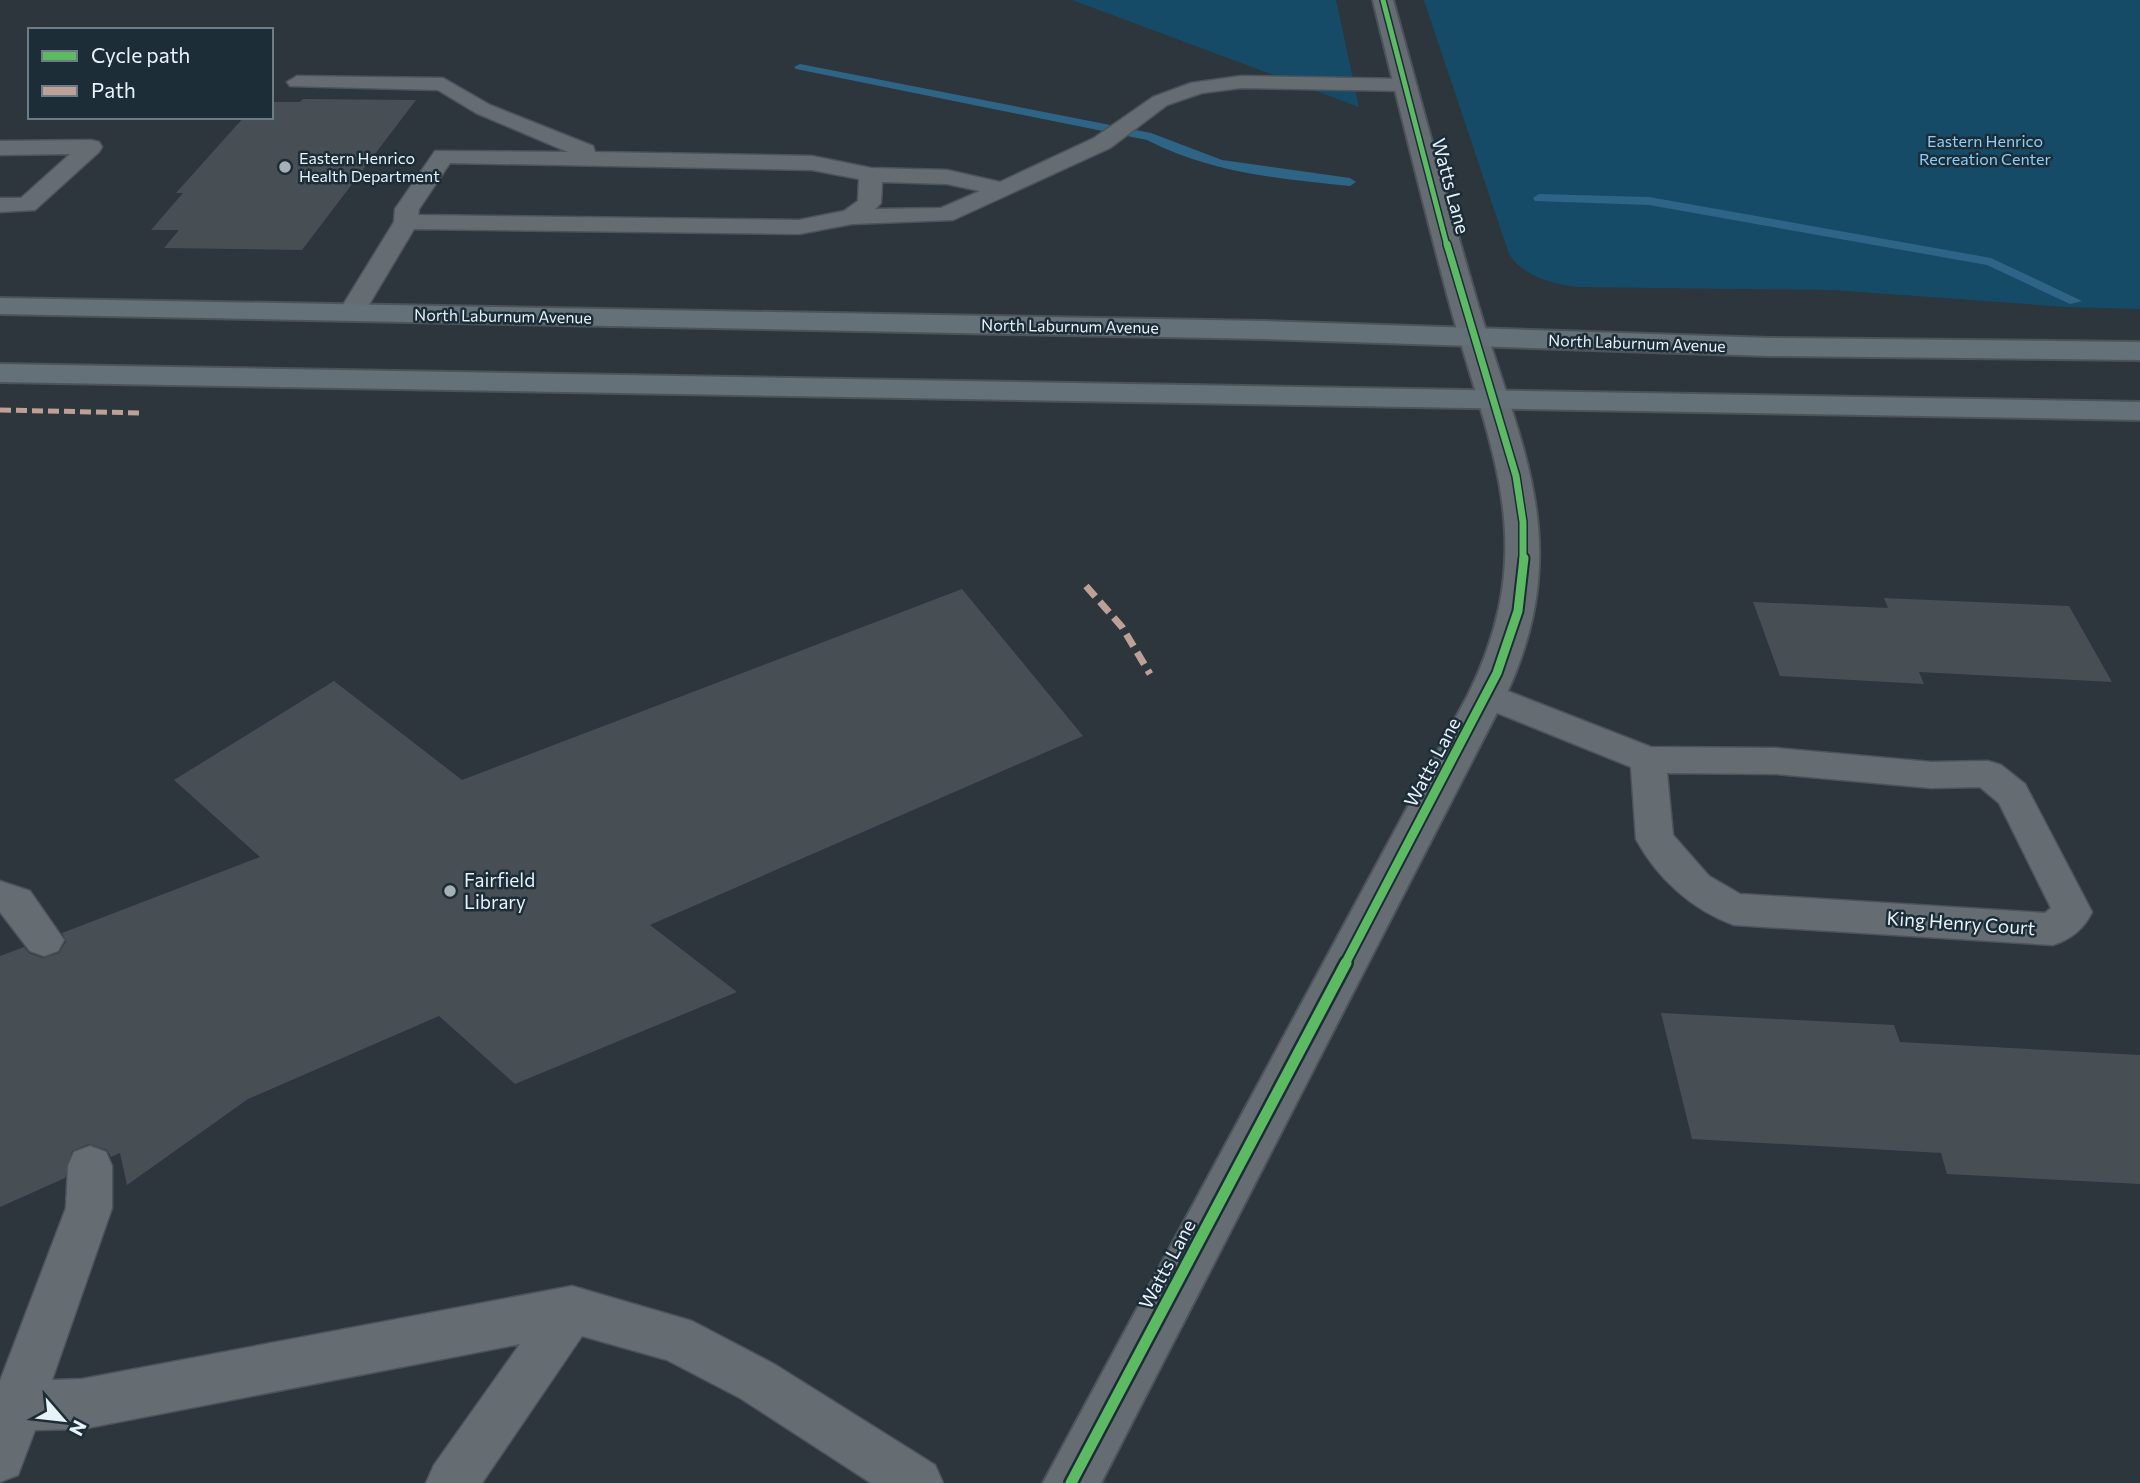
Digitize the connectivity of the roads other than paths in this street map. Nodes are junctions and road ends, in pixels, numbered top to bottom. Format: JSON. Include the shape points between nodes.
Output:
{"nodes":[{"id":1,"x":1383,"y":0,"type":"edge"},
{"id":2,"x":297,"y":82,"type":"dead end"},
{"id":3,"x":1405,"y":85,"type":"junction"},
{"id":4,"x":483,"y":109,"type":"junction"},
{"id":5,"x":0,"y":148,"type":"edge"},
{"id":6,"x":443,"y":156,"type":"junction"},
{"id":7,"x":605,"y":159,"type":"junction"},
{"id":8,"x":871,"y":174,"type":"junction"},
{"id":9,"x":1003,"y":189,"type":"junction"},
{"id":10,"x":0,"y":205,"type":"edge"},
{"id":11,"x":852,"y":217,"type":"junction"},
{"id":12,"x":406,"y":222,"type":"junction"},
{"id":13,"x":0,"y":306,"type":"edge"},
{"id":14,"x":351,"y":313,"type":"junction"},
{"id":15,"x":1473,"y":337,"type":"junction"},
{"id":16,"x":2140,"y":351,"type":"edge"},
{"id":17,"x":0,"y":373,"type":"edge"},
{"id":18,"x":1492,"y":401,"type":"junction"},
{"id":19,"x":2140,"y":411,"type":"edge"},
{"id":20,"x":1487,"y":695,"type":"junction"},
{"id":21,"x":1648,"y":760,"type":"junction"},
{"id":22,"x":0,"y":896,"type":"edge"},
{"id":23,"x":44,"y":940,"type":"dead end"},
{"id":24,"x":90,"y":1166,"type":"dead end"},
{"id":25,"x":572,"y":1310,"type":"junction"},
{"id":26,"x":10,"y":1406,"type":"edge"},
{"id":27,"x":0,"y":1457,"type":"edge"},
{"id":28,"x":452,"y":1483,"type":"edge"},
{"id":29,"x":917,"y":1483,"type":"edge"},
{"id":30,"x":1071,"y":1483,"type":"edge"}],
"edges":[{"from":1,"to":3,"type":"street","name":"Watts Lane"},
{"from":2,"to":4,"type":"lane","via":[[443,84]]},
{"from":3,"to":9,"type":"lane","via":[[1230,83],[1198,87],[1160,101],[1102,143]]},
{"from":3,"to":15,"type":"street","name":"Watts Lane"},
{"from":4,"to":6,"type":"lane"},
{"from":4,"to":7,"type":"lane"},
{"from":5,"to":10,"type":"lane","via":[[91,148],[27,205]]},
{"from":6,"to":7,"type":"lane"},
{"from":6,"to":12,"type":"lane","via":[[407,209]]},
{"from":7,"to":8,"type":"lane","via":[[812,163]]},
{"from":8,"to":9,"type":"lane","via":[[947,177]]},
{"from":8,"to":11,"type":"lane","via":[[869,203]]},
{"from":9,"to":11,"type":"lane","via":[[945,215]]},
{"from":11,"to":12,"type":"lane","via":[[799,227]]},
{"from":12,"to":14,"type":"lane"},
{"from":13,"to":14,"type":"main road","name":"North Laburnum Avenue"},
{"from":14,"to":15,"type":"main road","name":"North Laburnum Avenue"},
{"from":15,"to":16,"type":"main road","name":"North Laburnum Avenue","via":[[1783,348]]},
{"from":15,"to":18,"type":"street","name":"Watts Lane"},
{"from":17,"to":18,"type":"main road"},
{"from":18,"to":19,"type":"main road"},
{"from":18,"to":20,"type":"street","name":"Watts Lane","via":[[1523,519],[1524,570],[1518,621]]},
{"from":20,"to":21,"type":"lane","name":"King Henry Court"},
{"from":20,"to":30,"type":"street","name":"Watts Lane"},
{"from":21,"to":21,"type":"lane","name":"King Henry Court","via":[[1776,761],[1931,775],[1988,774],[2012,794],[2073,912],[2053,929],[1734,909],[1695,887],[1656,839]]},
{"from":22,"to":23,"type":"lane","via":[[16,902]]},
{"from":24,"to":26,"type":"lane","via":[[89,1208]]},
{"from":25,"to":26,"type":"lane","via":[[82,1404]]},
{"from":25,"to":28,"type":"lane"},
{"from":25,"to":29,"type":"lane","via":[[675,1338],[757,1381]]},
{"from":26,"to":27,"type":"lane"}]}
